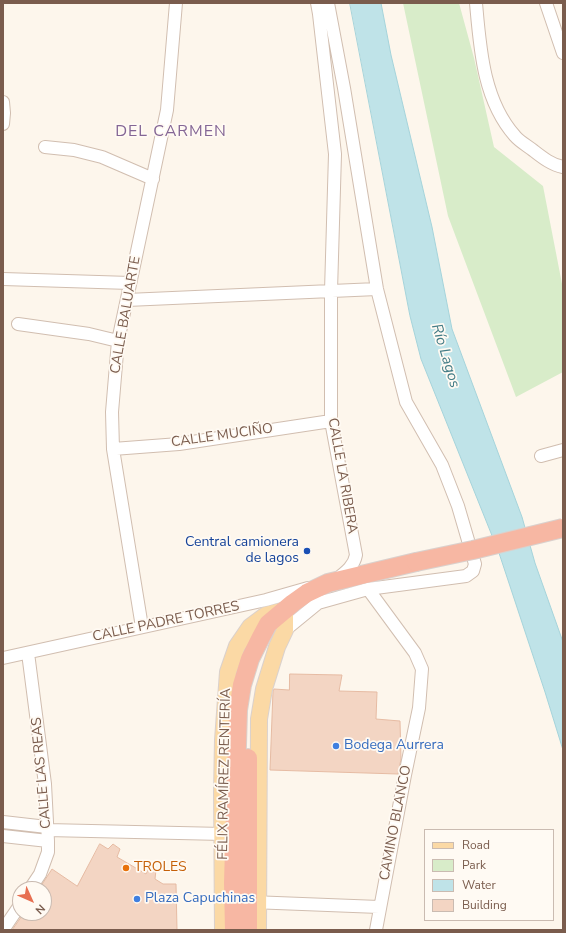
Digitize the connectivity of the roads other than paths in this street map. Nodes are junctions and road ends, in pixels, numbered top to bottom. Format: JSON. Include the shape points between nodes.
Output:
{"nodes":[{"id":1,"x":176,"y":3,"type":"edge"},
{"id":2,"x":317,"y":3,"type":"edge"},
{"id":3,"x":328,"y":3,"type":"edge"},
{"id":4,"x":476,"y":3,"type":"edge"},
{"id":5,"x":546,"y":3,"type":"edge"},
{"id":6,"x":563,"y":53,"type":"edge"},
{"id":7,"x":3,"y":102,"type":"edge"},
{"id":8,"x":3,"y":124,"type":"edge"},
{"id":9,"x":45,"y":147,"type":"dead end"},
{"id":10,"x":563,"y":167,"type":"edge"},
{"id":11,"x":153,"y":179,"type":"junction"},
{"id":12,"x":3,"y":278,"type":"edge"},
{"id":13,"x":130,"y":283,"type":"junction"},
{"id":14,"x":377,"y":289,"type":"junction"},
{"id":15,"x":331,"y":291,"type":"junction"},
{"id":16,"x":127,"y":300,"type":"junction"},
{"id":17,"x":18,"y":324,"type":"dead end"},
{"id":18,"x":118,"y":341,"type":"junction"},
{"id":19,"x":331,"y":421,"type":"junction"},
{"id":20,"x":113,"y":449,"type":"junction"},
{"id":21,"x":563,"y":450,"type":"edge"},
{"id":22,"x":542,"y":456,"type":"dead end"},
{"id":23,"x":563,"y":528,"type":"edge"},
{"id":24,"x":332,"y":582,"type":"junction"},
{"id":25,"x":368,"y":589,"type":"junction"},
{"id":26,"x":285,"y":610,"type":"junction"},
{"id":27,"x":267,"y":613,"type":"junction"},
{"id":28,"x":142,"y":627,"type":"junction"},
{"id":29,"x":285,"y":630,"type":"junction"},
{"id":30,"x":277,"y":646,"type":"junction"},
{"id":31,"x":28,"y":653,"type":"junction"},
{"id":32,"x":3,"y":658,"type":"edge"},
{"id":33,"x":245,"y":676,"type":"junction"},
{"id":34,"x":249,"y":766,"type":"junction"},
{"id":35,"x":259,"y":783,"type":"junction"},
{"id":36,"x":3,"y":822,"type":"edge"},
{"id":37,"x":48,"y":833,"type":"junction"},
{"id":38,"x":223,"y":834,"type":"junction"},
{"id":39,"x":3,"y":836,"type":"edge"},
{"id":40,"x":35,"y":881,"type":"edge"},
{"id":41,"x":241,"y":901,"type":"junction"},
{"id":42,"x":379,"y":907,"type":"junction"},
{"id":43,"x":12,"y":917,"type":"edge"},
{"id":44,"x":3,"y":930,"type":"edge"},
{"id":45,"x":223,"y":930,"type":"edge"},
{"id":46,"x":234,"y":930,"type":"edge"},
{"id":47,"x":248,"y":930,"type":"edge"},
{"id":48,"x":258,"y":930,"type":"edge"},
{"id":49,"x":376,"y":930,"type":"edge"}],
"edges":[{"from":1,"to":11,"type":"street","name":"CALLE BALUARTE","via":[[167,110]]},
{"from":2,"to":15,"type":"street","name":"CALLE LA RIBERA","via":[[335,154]]},
{"from":3,"to":14,"type":"street"},
{"from":4,"to":10,"type":"street","via":[[480,42],[489,89],[496,110],[515,137],[549,162]]},
{"from":5,"to":6,"type":"street"},
{"from":7,"to":8,"type":"street"},
{"from":9,"to":11,"type":"street","via":[[74,150],[102,157]]},
{"from":11,"to":13,"type":"street","name":"CALLE BALUARTE"},
{"from":12,"to":13,"type":"street"},
{"from":13,"to":16,"type":"street","name":"CALLE BALUARTE"},
{"from":14,"to":15,"type":"street"},
{"from":14,"to":25,"type":"street","via":[[406,402],[442,465],[458,506],[475,564],[473,571],[466,576]]},
{"from":15,"to":16,"type":"street"},
{"from":15,"to":19,"type":"street","name":"CALLE LA RIBERA"},
{"from":16,"to":18,"type":"street","name":"CALLE BALUARTE"},
{"from":17,"to":18,"type":"street","via":[[89,334]]},
{"from":18,"to":20,"type":"street","name":"CALLE BALUARTE","via":[[112,412]]},
{"from":19,"to":20,"type":"street","name":"CALLE MUCIÑO","via":[[179,444]]},
{"from":19,"to":24,"type":"street","name":"CALLE LA RIBERA","via":[[356,555],[352,565]]},
{"from":20,"to":28,"type":"street","name":"CALLE BALUARTE"},
{"from":21,"to":22,"type":"street"},
{"from":23,"to":24,"type":"highway","bridge":true},
{"from":24,"to":26,"type":"highway","via":[[308,593]]},
{"from":24,"to":27,"type":"street","name":"CALLE PADRE TORRES"},
{"from":25,"to":29,"type":"street","via":[[318,604]]},
{"from":25,"to":42,"type":"street","name":"CAMINO BLANCO","via":[[415,653],[422,669],[419,708]]},
{"from":26,"to":27,"type":"highway"},
{"from":26,"to":29,"type":"main road","name":"FÉLIX RAMÍREZ RENTERÍA"},
{"from":27,"to":28,"type":"street","name":"CALLE PADRE TORRES"},
{"from":27,"to":30,"type":"street"},
{"from":27,"to":33,"type":"highway","via":[[261,637]]},
{"from":27,"to":38,"type":"main road","name":"FÉLIX RAMÍREZ RENTERÍA","via":[[250,627],[237,646],[228,672],[223,740]]},
{"from":28,"to":31,"type":"street","name":"CALLE PADRE TORRES"},
{"from":29,"to":30,"type":"main road","name":"FÉLIX RAMÍREZ RENTERÍA"},
{"from":30,"to":35,"type":"main road","name":"FÉLIX RAMÍREZ RENTERÍA","via":[[264,689],[259,719]]},
{"from":31,"to":32,"type":"street","name":"CALLE PADRE TORRES"},
{"from":31,"to":37,"type":"street","name":"CALLE LAS REAS","via":[[45,784]]},
{"from":33,"to":34,"type":"highway","via":[[250,705]]},
{"from":33,"to":41,"type":"highway","via":[[238,710],[233,883]]},
{"from":34,"to":35,"type":"highway"},
{"from":34,"to":41,"type":"highway"},
{"from":35,"to":41,"type":"main road","name":"FÉLIX RAMÍREZ RENTERÍA"},
{"from":36,"to":37,"type":"street"},
{"from":37,"to":38,"type":"street"},
{"from":37,"to":39,"type":"street"},
{"from":37,"to":40,"type":"street","name":"CALLE LAS REAS","via":[[48,852]]},
{"from":38,"to":41,"type":"main road","name":"FÉLIX RAMÍREZ RENTERÍA"},
{"from":41,"to":42,"type":"street"},
{"from":41,"to":45,"type":"main road","name":"FÉLIX RAMÍREZ RENTERÍA"},
{"from":41,"to":46,"type":"highway"},
{"from":41,"to":47,"type":"highway"},
{"from":41,"to":48,"type":"main road","name":"FÉLIX RAMÍREZ RENTERÍA"},
{"from":42,"to":49,"type":"street","name":"CAMINO BLANCO"},
{"from":43,"to":44,"type":"street"}]}
